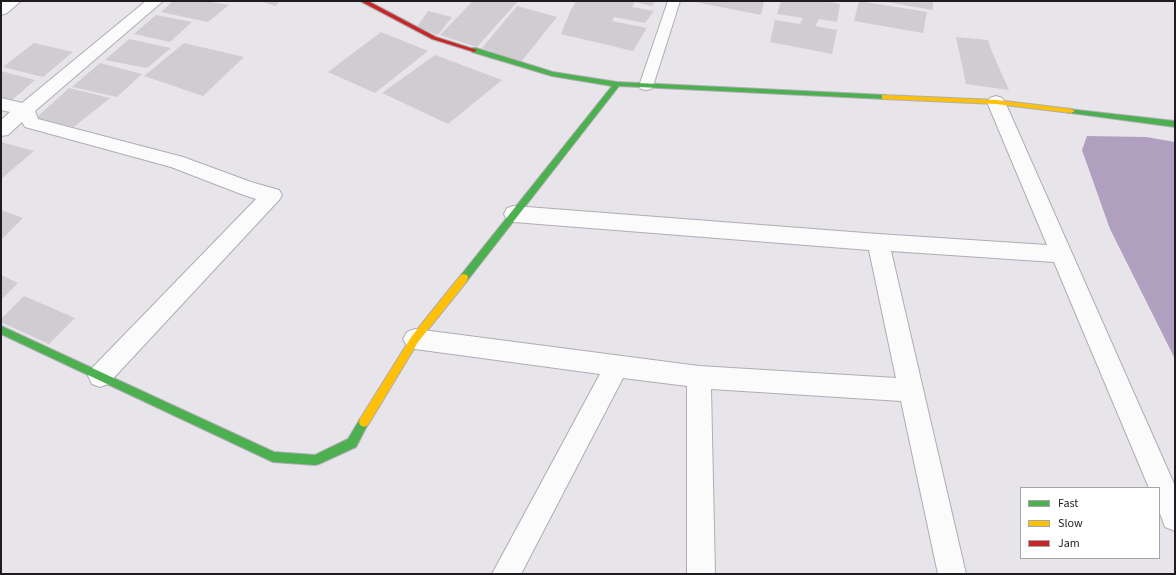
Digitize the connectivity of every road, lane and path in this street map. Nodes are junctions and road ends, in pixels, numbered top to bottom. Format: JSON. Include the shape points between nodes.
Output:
{"nodes":[{"id":1,"x":13,"y":1,"type":"edge"},
{"id":2,"x":155,"y":1,"type":"edge"},
{"id":3,"x":364,"y":1,"type":"edge"},
{"id":4,"x":674,"y":1,"type":"edge"},
{"id":5,"x":1,"y":10,"type":"edge"},
{"id":6,"x":617,"y":84,"type":"junction"},
{"id":7,"x":646,"y":86,"type":"junction"},
{"id":8,"x":996,"y":102,"type":"junction"},
{"id":9,"x":1,"y":104,"type":"edge"},
{"id":10,"x":25,"y":110,"type":"junction"},
{"id":11,"x":1175,"y":124,"type":"edge"},
{"id":12,"x":1,"y":130,"type":"edge"},
{"id":13,"x":514,"y":214,"type":"junction"},
{"id":14,"x":878,"y":242,"type":"junction"},
{"id":15,"x":1061,"y":254,"type":"junction"},
{"id":16,"x":1,"y":330,"type":"edge"},
{"id":17,"x":415,"y":339,"type":"junction"},
{"id":18,"x":616,"y":366,"type":"junction"},
{"id":19,"x":100,"y":376,"type":"junction"},
{"id":20,"x":699,"y":377,"type":"junction"},
{"id":21,"x":911,"y":390,"type":"junction"},
{"id":22,"x":1175,"y":516,"type":"edge"},
{"id":23,"x":506,"y":574,"type":"edge"},
{"id":24,"x":701,"y":574,"type":"edge"},
{"id":25,"x":952,"y":574,"type":"edge"}],
"edges":[{"from":1,"to":5,"type":"street"},
{"from":2,"to":10,"type":"street"},
{"from":3,"to":6,"type":"street","via":[[434,38],[552,74]]},
{"from":4,"to":7,"type":"lane"},
{"from":6,"to":7,"type":"street"},
{"from":6,"to":13,"type":"street"},
{"from":7,"to":8,"type":"street"},
{"from":8,"to":11,"type":"street"},
{"from":8,"to":15,"type":"street"},
{"from":9,"to":10,"type":"street"},
{"from":10,"to":12,"type":"street"},
{"from":10,"to":19,"type":"street","via":[[31,123],[176,162],[248,189],[272,195]]},
{"from":13,"to":14,"type":"street"},
{"from":13,"to":17,"type":"street"},
{"from":14,"to":15,"type":"street"},
{"from":14,"to":21,"type":"street"},
{"from":15,"to":22,"type":"street"},
{"from":16,"to":19,"type":"street"},
{"from":17,"to":18,"type":"street"},
{"from":17,"to":19,"type":"street","via":[[352,443],[315,460],[273,457]]},
{"from":18,"to":20,"type":"street"},
{"from":18,"to":23,"type":"street"},
{"from":20,"to":21,"type":"street"},
{"from":20,"to":24,"type":"street"},
{"from":21,"to":25,"type":"street"}]}
